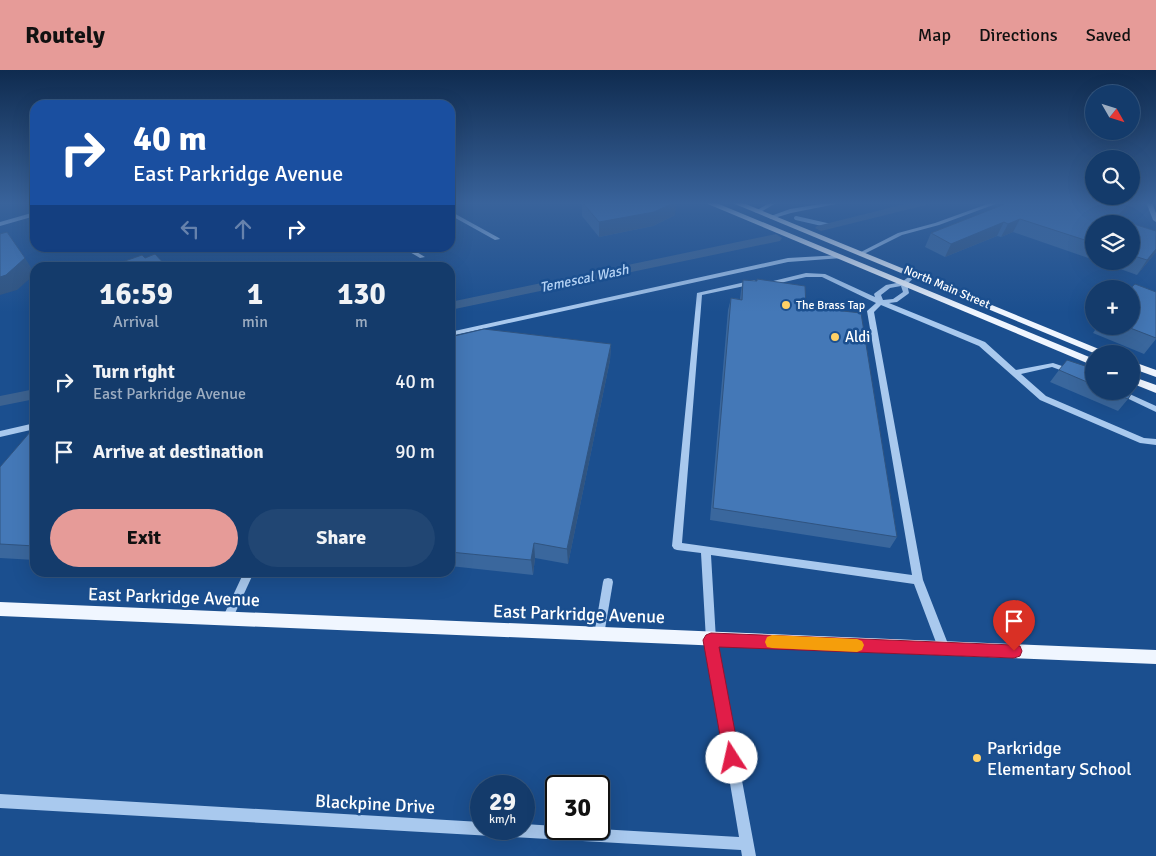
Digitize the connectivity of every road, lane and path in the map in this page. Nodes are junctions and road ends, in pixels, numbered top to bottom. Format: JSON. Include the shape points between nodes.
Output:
{"nodes":[{"id":1,"x":795,"y":239,"type":"edge"},
{"id":2,"x":824,"y":239,"type":"edge"},
{"id":3,"x":891,"y":239,"type":"edge"},
{"id":4,"x":412,"y":252,"type":"edge"},
{"id":5,"x":860,"y":254,"type":"junction"},
{"id":6,"x":838,"y":257,"type":"junction"},
{"id":7,"x":422,"y":258,"type":"dead end"},
{"id":8,"x":913,"y":276,"type":"junction"},
{"id":9,"x":904,"y":284,"type":"junction"},
{"id":10,"x":881,"y":302,"type":"junction"},
{"id":11,"x":455,"y":333,"type":"edge"},
{"id":12,"x":1085,"y":346,"type":"edge"},
{"id":13,"x":1085,"y":359,"type":"edge"},
{"id":14,"x":1140,"y":368,"type":"edge"},
{"id":15,"x":1015,"y":373,"type":"junction"},
{"id":16,"x":1156,"y":374,"type":"edge"},
{"id":17,"x":1078,"y":375,"type":"edge"},
{"id":18,"x":1140,"y":383,"type":"edge"},
{"id":19,"x":1156,"y":389,"type":"edge"},
{"id":20,"x":1136,"y":400,"type":"edge"},
{"id":21,"x":1156,"y":409,"type":"edge"},
{"id":22,"x":30,"y":427,"type":"edge"},
{"id":23,"x":0,"y":434,"type":"edge"},
{"id":24,"x":1156,"y":442,"type":"edge"},
{"id":25,"x":706,"y":550,"type":"junction"},
{"id":26,"x":247,"y":577,"type":"edge"},
{"id":27,"x":918,"y":580,"type":"junction"},
{"id":28,"x":608,"y":582,"type":"dead end"},
{"id":29,"x":0,"y":609,"type":"edge"},
{"id":30,"x":227,"y":619,"type":"junction"},
{"id":31,"x":599,"y":635,"type":"junction"},
{"id":32,"x":711,"y":640,"type":"junction"},
{"id":33,"x":944,"y":649,"type":"junction"},
{"id":34,"x":1156,"y":657,"type":"edge"},
{"id":35,"x":0,"y":801,"type":"edge"},
{"id":36,"x":748,"y":850,"type":"edge"}],
"edges":[{"from":1,"to":6,"type":"main road","name":"North Main Street"},
{"from":2,"to":5,"type":"main road","name":"North Main Street"},
{"from":3,"to":5,"type":"lane"},
{"from":4,"to":7,"type":"street"},
{"from":5,"to":8,"type":"main road","name":"North Main Street"},
{"from":6,"to":9,"type":"main road","name":"North Main Street"},
{"from":6,"to":11,"type":"street","via":[[788,260]]},
{"from":8,"to":9,"type":"street"},
{"from":8,"to":12,"type":"main road","name":"North Main Street"},
{"from":9,"to":10,"type":"street","via":[[906,293],[895,301]]},
{"from":9,"to":10,"type":"street","via":[[888,286],[877,294]]},
{"from":9,"to":13,"type":"main road","name":"North Main Street"},
{"from":10,"to":15,"type":"street","via":[[982,344]]},
{"from":10,"to":25,"type":"lane","via":[[823,275],[806,274],[769,284],[751,282],[699,294],[677,546]]},
{"from":10,"to":27,"type":"street","via":[[870,311]]},
{"from":14,"to":16,"type":"main road"},
{"from":15,"to":17,"type":"street","via":[[1054,365]]},
{"from":15,"to":24,"type":"street","via":[[1043,398],[1143,440]]},
{"from":18,"to":19,"type":"main road"},
{"from":20,"to":21,"type":"street"},
{"from":22,"to":23,"type":"street"},
{"from":25,"to":27,"type":"lane"},
{"from":25,"to":32,"type":"street"},
{"from":26,"to":30,"type":"street"},
{"from":27,"to":33,"type":"lane"},
{"from":28,"to":31,"type":"street"},
{"from":29,"to":30,"type":"main road","name":"East Parkridge Avenue"},
{"from":30,"to":31,"type":"main road","name":"East Parkridge Avenue"},
{"from":31,"to":32,"type":"main road","name":"East Parkridge Avenue"},
{"from":32,"to":33,"type":"main road","name":"East Parkridge Avenue"},
{"from":32,"to":36,"type":"street"},
{"from":33,"to":34,"type":"main road","name":"East Parkridge Avenue"},
{"from":35,"to":36,"type":"street","name":"Blackpine Drive"}]}
